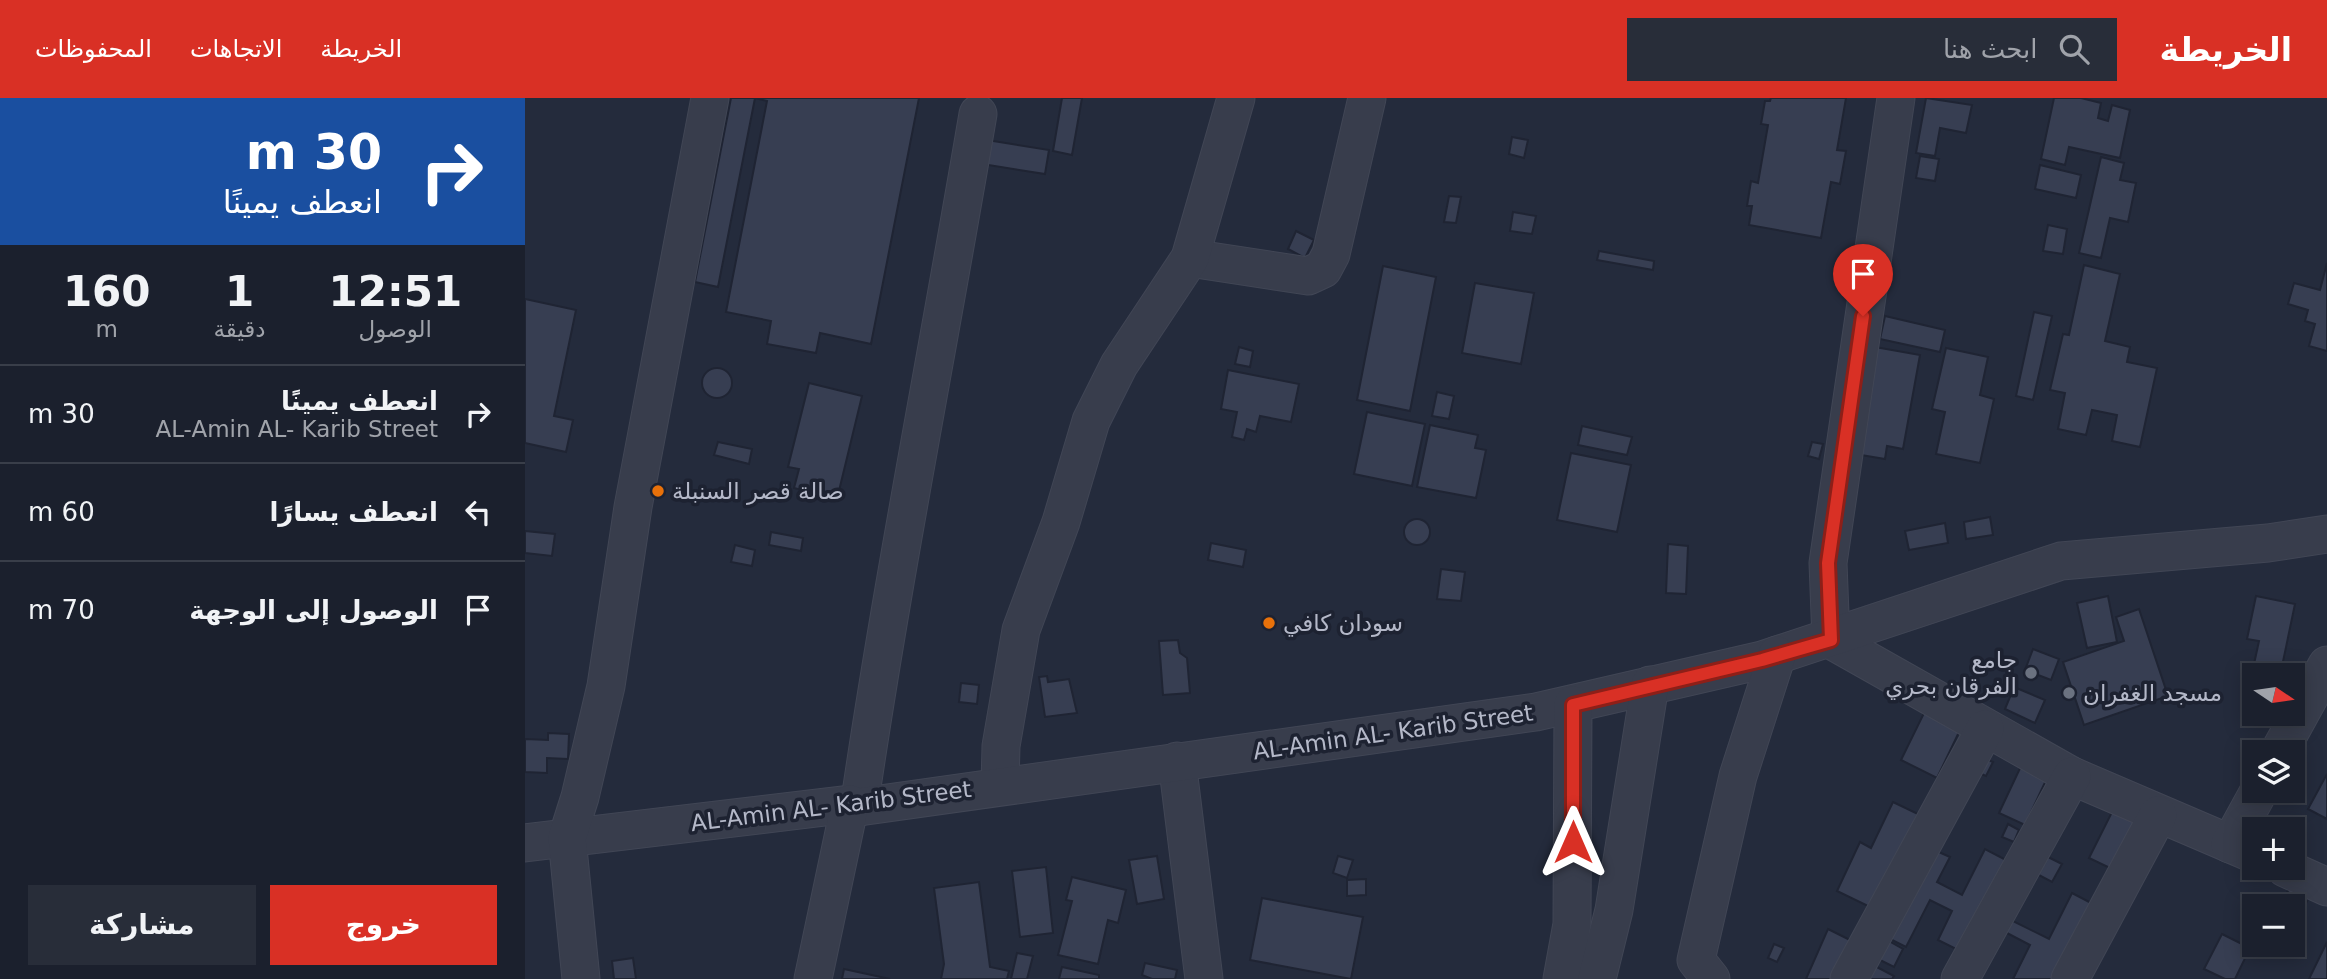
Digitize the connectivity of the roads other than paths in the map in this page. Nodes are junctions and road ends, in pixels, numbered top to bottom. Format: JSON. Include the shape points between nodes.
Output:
{"nodes":[{"id":1,"x":710,"y":98,"type":"edge"},
{"id":2,"x":1236,"y":98,"type":"edge"},
{"id":3,"x":1367,"y":98,"type":"edge"},
{"id":4,"x":1896,"y":98,"type":"edge"},
{"id":5,"x":978,"y":114,"type":"dead end"},
{"id":6,"x":1190,"y":258,"type":"junction"},
{"id":7,"x":2327,"y":534,"type":"edge"},
{"id":8,"x":1831,"y":640,"type":"junction"},
{"id":9,"x":1777,"y":655,"type":"junction"},
{"id":10,"x":2327,"y":665,"type":"edge"},
{"id":11,"x":1650,"y":685,"type":"junction"},
{"id":12,"x":1573,"y":705,"type":"junction"},
{"id":13,"x":1986,"y":729,"type":"junction"},
{"id":14,"x":2286,"y":740,"type":"edge"},
{"id":15,"x":1177,"y":761,"type":"junction"},
{"id":16,"x":2072,"y":776,"type":"junction"},
{"id":17,"x":1000,"y":785,"type":"junction"},
{"id":18,"x":855,"y":805,"type":"junction"},
{"id":19,"x":2158,"y":815,"type":"junction"},
{"id":20,"x":566,"y":838,"type":"junction"},
{"id":21,"x":525,"y":843,"type":"edge"},
{"id":22,"x":2242,"y":849,"type":"edge"},
{"id":23,"x":2305,"y":877,"type":"edge"},
{"id":24,"x":2327,"y":887,"type":"edge"},
{"id":25,"x":1701,"y":973,"type":"edge"},
{"id":26,"x":581,"y":979,"type":"edge"},
{"id":27,"x":813,"y":979,"type":"edge"},
{"id":28,"x":1204,"y":979,"type":"edge"},
{"id":29,"x":1562,"y":979,"type":"edge"},
{"id":30,"x":1597,"y":979,"type":"edge"},
{"id":31,"x":1849,"y":979,"type":"edge"},
{"id":32,"x":1960,"y":979,"type":"edge"},
{"id":33,"x":2070,"y":979,"type":"edge"}],
"edges":[{"from":1,"to":20,"type":"street","via":[[633,507],[606,686]]},
{"from":2,"to":6,"type":"street"},
{"from":3,"to":6,"type":"street","via":[[1331,254],[1323,269],[1308,276]]},
{"from":4,"to":8,"type":"street","via":[[1828,563]]},
{"from":5,"to":18,"type":"street"},
{"from":6,"to":17,"type":"street","via":[[1119,365],[1091,421],[1061,522],[1021,630],[1001,746]]},
{"from":7,"to":8,"type":"street","name":"AL-Amin AL- Karib Street","via":[[2061,561]]},
{"from":8,"to":9,"type":"street","name":"AL-Amin AL- Karib Street"},
{"from":8,"to":13,"type":"street"},
{"from":9,"to":11,"type":"street","name":"AL-Amin AL- Karib Street"},
{"from":9,"to":25,"type":"street","via":[[1738,776]]},
{"from":10,"to":14,"type":"street"},
{"from":11,"to":12,"type":"street","name":"AL-Amin AL- Karib Street"},
{"from":11,"to":30,"type":"street","via":[[1614,910]]},
{"from":12,"to":15,"type":"street","name":"AL-Amin AL- Karib Street"},
{"from":12,"to":29,"type":"street","via":[[1572,924]]},
{"from":13,"to":16,"type":"street"},
{"from":13,"to":31,"type":"street"},
{"from":15,"to":17,"type":"street","name":"AL-Amin AL- Karib Street"},
{"from":15,"to":28,"type":"street"},
{"from":16,"to":19,"type":"street"},
{"from":16,"to":32,"type":"street"},
{"from":17,"to":18,"type":"street","name":"AL-Amin AL- Karib Street"},
{"from":18,"to":20,"type":"street","name":"AL-Amin AL- Karib Street"},
{"from":18,"to":27,"type":"street"},
{"from":19,"to":22,"type":"street"},
{"from":19,"to":33,"type":"street"},
{"from":20,"to":21,"type":"street","name":"AL-Amin AL- Karib Street"},
{"from":20,"to":26,"type":"street"},
{"from":23,"to":24,"type":"street"}]}
